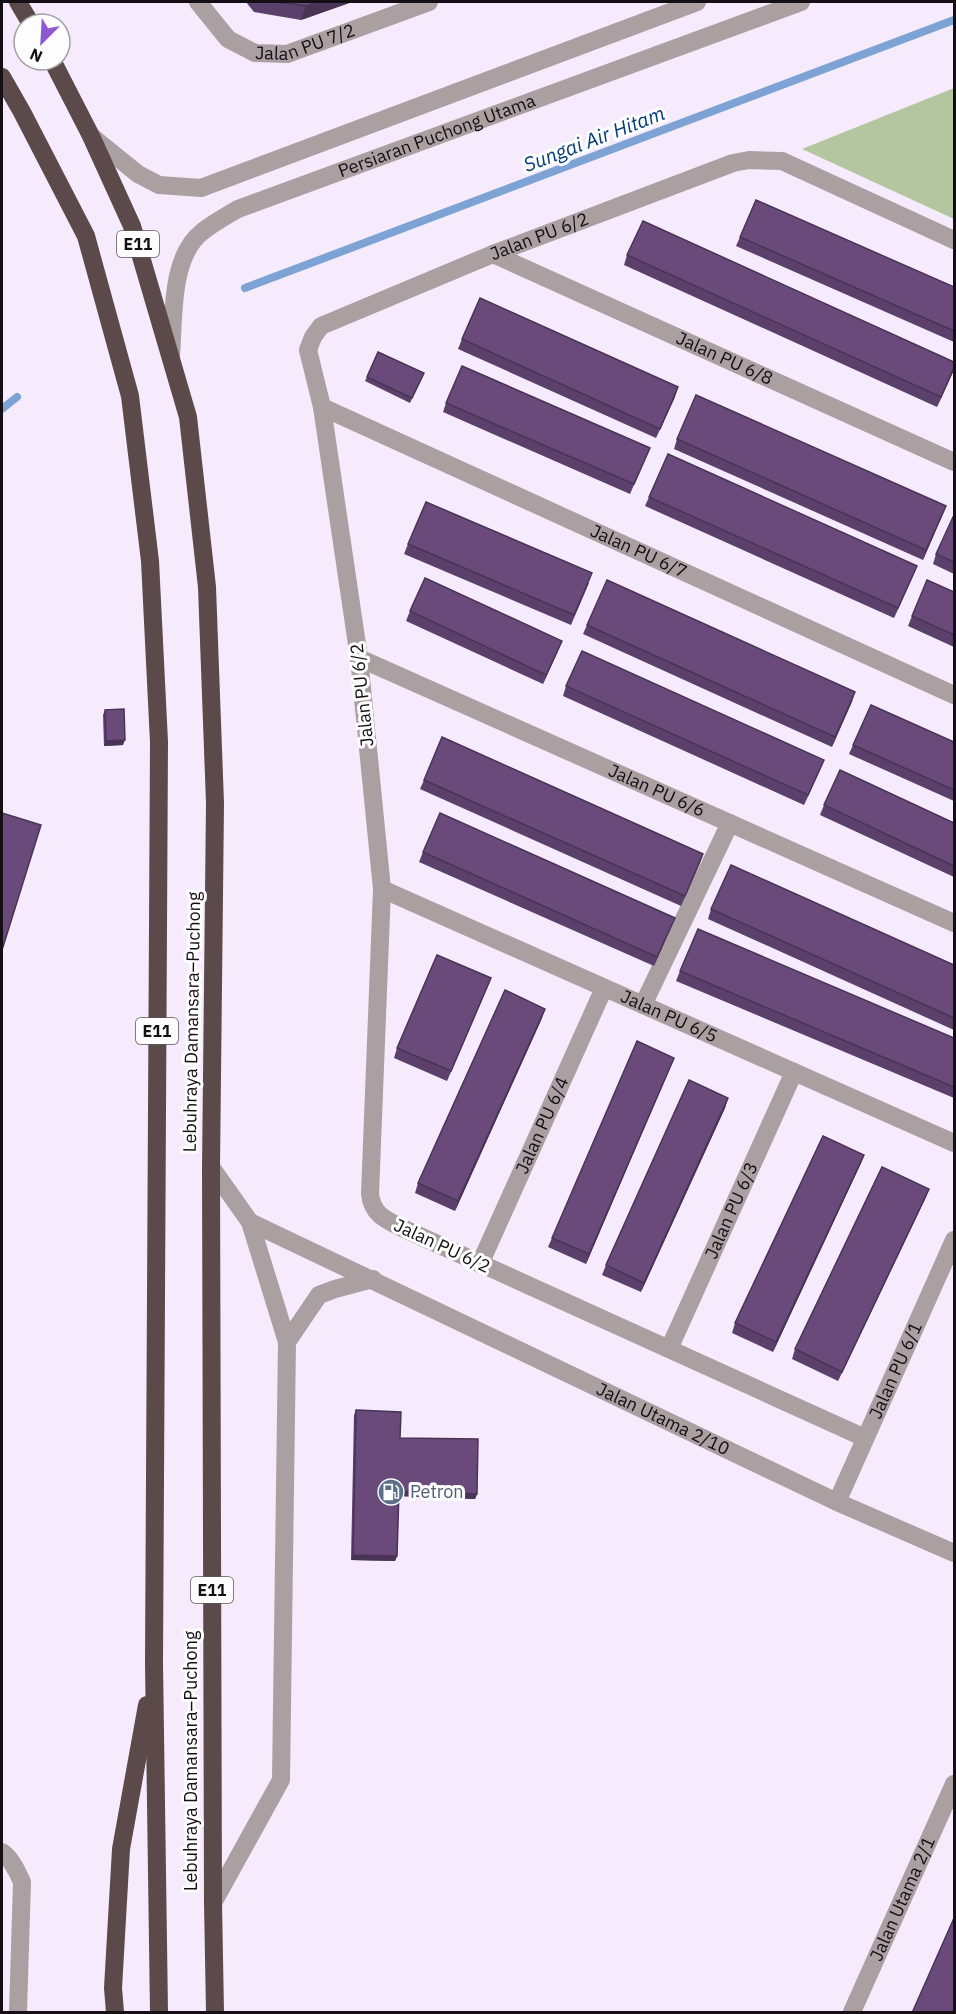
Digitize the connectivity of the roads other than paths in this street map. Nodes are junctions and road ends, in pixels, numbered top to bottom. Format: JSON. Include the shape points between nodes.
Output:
{"nodes":[{"id":1,"x":198,"y":2,"type":"edge"},
{"id":2,"x":429,"y":2,"type":"edge"},
{"id":3,"x":697,"y":2,"type":"edge"},
{"id":4,"x":801,"y":2,"type":"edge"},
{"id":5,"x":58,"y":72,"type":"edge"},
{"id":6,"x":2,"y":77,"type":"edge"},
{"id":7,"x":91,"y":136,"type":"junction"},
{"id":8,"x":954,"y":240,"type":"edge"},
{"id":9,"x":493,"y":254,"type":"junction"},
{"id":10,"x":171,"y":358,"type":"junction"},
{"id":11,"x":322,"y":407,"type":"junction"},
{"id":12,"x":954,"y":462,"type":"edge"},
{"id":13,"x":359,"y":658,"type":"junction"},
{"id":14,"x":954,"y":695,"type":"edge"},
{"id":15,"x":729,"y":823,"type":"junction"},
{"id":16,"x":382,"y":889,"type":"junction"},
{"id":17,"x":954,"y":922,"type":"edge"},
{"id":18,"x":604,"y":988,"type":"junction"},
{"id":19,"x":643,"y":1005,"type":"junction"},
{"id":20,"x":794,"y":1072,"type":"junction"},
{"id":21,"x":954,"y":1143,"type":"edge"},
{"id":22,"x":211,"y":1167,"type":"junction"},
{"id":23,"x":250,"y":1221,"type":"junction"},
{"id":24,"x":954,"y":1240,"type":"edge"},
{"id":25,"x":480,"y":1264,"type":"junction"},
{"id":26,"x":373,"y":1279,"type":"junction"},
{"id":27,"x":287,"y":1342,"type":"junction"},
{"id":28,"x":669,"y":1349,"type":"junction"},
{"id":29,"x":865,"y":1438,"type":"junction"},
{"id":30,"x":837,"y":1502,"type":"junction"},
{"id":31,"x":954,"y":1553,"type":"edge"},
{"id":32,"x":154,"y":1663,"type":"junction"},
{"id":33,"x":954,"y":1784,"type":"edge"},
{"id":34,"x":2,"y":1852,"type":"edge"},
{"id":35,"x":213,"y":1903,"type":"junction"},
{"id":36,"x":18,"y":2013,"type":"edge"},
{"id":37,"x":115,"y":2013,"type":"edge"},
{"id":38,"x":159,"y":2013,"type":"edge"},
{"id":39,"x":215,"y":2013,"type":"edge"},
{"id":40,"x":852,"y":2013,"type":"edge"}],
"edges":[{"from":1,"to":2,"type":"street","name":"Jalan PU 7/2","via":[[228,39],[255,53],[287,54]]},
{"from":3,"to":7,"type":"street","name":"Persiaran Puchong Utama","via":[[201,188],[159,185],[138,174]]},
{"from":4,"to":10,"type":"street","name":"Persiaran Puchong Utama","via":[[238,209],[201,232],[178,272]]},
{"from":5,"to":7,"type":"highway","name":"Lebuhraya Damansara–Puchong","number":"E11"},
{"from":6,"to":32,"type":"highway","name":"Lebuhraya Damansara–Puchong","number":"E11","via":[[86,236],[130,396],[150,561],[159,742]]},
{"from":7,"to":10,"type":"highway","name":"Lebuhraya Damansara–Puchong","number":"E11","via":[[132,226]]},
{"from":8,"to":9,"type":"street","name":"Jalan PU 6/2","via":[[782,161],[749,160]]},
{"from":9,"to":11,"type":"street","name":"Jalan PU 6/2","via":[[321,326],[308,350]]},
{"from":9,"to":12,"type":"street","name":"Jalan PU 6/8"},
{"from":10,"to":22,"type":"highway","name":"Lebuhraya Damansara–Puchong","number":"E11","via":[[188,417],[207,587],[215,803]]},
{"from":11,"to":13,"type":"street","name":"Jalan PU 6/2"},
{"from":11,"to":14,"type":"street","name":"Jalan PU 6/7"},
{"from":13,"to":15,"type":"street","name":"Jalan PU 6/6"},
{"from":13,"to":16,"type":"street","name":"Jalan PU 6/2"},
{"from":15,"to":17,"type":"street","name":"Jalan PU 6/6"},
{"from":15,"to":19,"type":"street"},
{"from":16,"to":18,"type":"street","name":"Jalan PU 6/5"},
{"from":16,"to":25,"type":"street","name":"Jalan PU 6/2","via":[[371,1202],[386,1220]]},
{"from":18,"to":19,"type":"street","name":"Jalan PU 6/5"},
{"from":18,"to":25,"type":"street","name":"Jalan PU 6/4"},
{"from":19,"to":20,"type":"street","name":"Jalan PU 6/5"},
{"from":20,"to":21,"type":"street","name":"Jalan PU 6/5"},
{"from":20,"to":28,"type":"street","name":"Jalan PU 6/3"},
{"from":22,"to":23,"type":"street","name":"Jalan Utama 2/10"},
{"from":22,"to":35,"type":"highway","name":"Lebuhraya Damansara–Puchong","number":"E11"},
{"from":23,"to":26,"type":"street","name":"Jalan Utama 2/10"},
{"from":23,"to":27,"type":"street"},
{"from":24,"to":29,"type":"street","name":"Jalan PU 6/1"},
{"from":25,"to":28,"type":"street","name":"Jalan PU 6/2"},
{"from":26,"to":27,"type":"street","via":[[319,1295]]},
{"from":26,"to":30,"type":"street","name":"Jalan Utama 2/10"},
{"from":27,"to":35,"type":"street","via":[[281,1780]]},
{"from":28,"to":29,"type":"street","name":"Jalan PU 6/2"},
{"from":29,"to":30,"type":"street","name":"Jalan PU 6/1"},
{"from":30,"to":31,"type":"street","name":"Jalan Utama 2/10"},
{"from":32,"to":37,"type":"highway","via":[[121,1849]]},
{"from":32,"to":38,"type":"highway","name":"Lebuhraya Damansara–Puchong","number":"E11"},
{"from":33,"to":40,"type":"street","name":"Jalan Utama 2/1"},
{"from":34,"to":36,"type":"street","via":[[22,1882]]},
{"from":35,"to":39,"type":"highway","name":"Lebuhraya Damansara–Puchong","number":"E11"}]}
